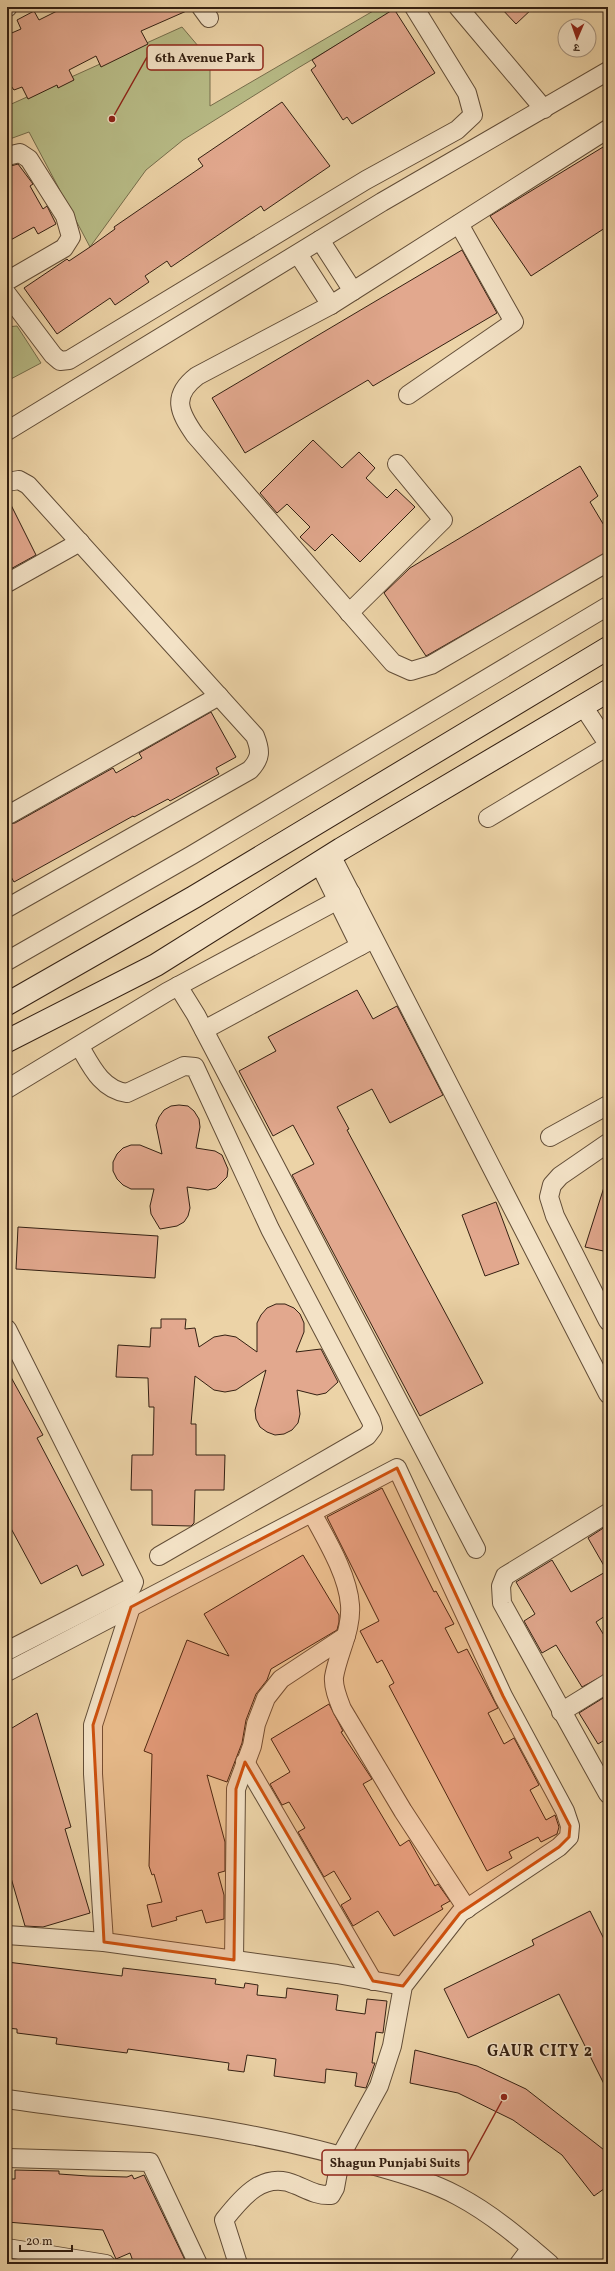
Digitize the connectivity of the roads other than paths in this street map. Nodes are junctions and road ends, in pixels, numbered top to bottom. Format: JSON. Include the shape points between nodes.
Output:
{"nodes":[{"id":1,"x":414,"y":7,"type":"edge"},
{"id":2,"x":458,"y":7,"type":"edge"},
{"id":3,"x":608,"y":71,"type":"edge"},
{"id":4,"x":544,"y":109,"type":"junction"},
{"id":5,"x":608,"y":129,"type":"edge"},
{"id":6,"x":7,"y":156,"type":"edge"},
{"id":7,"x":459,"y":224,"type":"junction"},
{"id":8,"x":273,"y":236,"type":"junction"},
{"id":9,"x":320,"y":240,"type":"junction"},
{"id":10,"x":256,"y":248,"type":"junction"},
{"id":11,"x":286,"y":261,"type":"junction"},
{"id":12,"x":7,"y":281,"type":"edge"},
{"id":13,"x":354,"y":290,"type":"junction"},
{"id":14,"x":7,"y":294,"type":"edge"},
{"id":15,"x":330,"y":305,"type":"junction"},
{"id":16,"x":408,"y":395,"type":"dead end"},
{"id":17,"x":7,"y":431,"type":"edge"},
{"id":18,"x":397,"y":464,"type":"dead end"},
{"id":19,"x":7,"y":482,"type":"edge"},
{"id":20,"x":80,"y":542,"type":"junction"},
{"id":21,"x":608,"y":562,"type":"edge"},
{"id":22,"x":7,"y":583,"type":"edge"},
{"id":23,"x":608,"y":606,"type":"edge"},
{"id":24,"x":349,"y":613,"type":"junction"},
{"id":25,"x":608,"y":648,"type":"edge"},
{"id":26,"x":608,"y":691,"type":"edge"},
{"id":27,"x":219,"y":696,"type":"junction"},
{"id":28,"x":583,"y":706,"type":"junction"},
{"id":29,"x":608,"y":745,"type":"edge"},
{"id":30,"x":10,"y":814,"type":"dead end"},
{"id":31,"x":488,"y":818,"type":"dead end"},
{"id":32,"x":325,"y":859,"type":"junction"},
{"id":33,"x":344,"y":897,"type":"junction"},
{"id":34,"x":7,"y":908,"type":"edge"},
{"id":35,"x":367,"y":942,"type":"junction"},
{"id":36,"x":7,"y":960,"type":"edge"},
{"id":37,"x":178,"y":986,"type":"junction"},
{"id":38,"x":7,"y":1004,"type":"edge"},
{"id":39,"x":204,"y":1030,"type":"junction"},
{"id":40,"x":7,"y":1041,"type":"edge"},
{"id":41,"x":80,"y":1046,"type":"junction"},
{"id":42,"x":7,"y":1089,"type":"edge"},
{"id":43,"x":608,"y":1105,"type":"edge"},
{"id":44,"x":550,"y":1137,"type":"dead end"},
{"id":45,"x":608,"y":1143,"type":"edge"},
{"id":46,"x":608,"y":1321,"type":"edge"},
{"id":47,"x":7,"y":1329,"type":"edge"},
{"id":48,"x":608,"y":1394,"type":"edge"},
{"id":49,"x":312,"y":1512,"type":"junction"},
{"id":50,"x":608,"y":1513,"type":"edge"},
{"id":51,"x":476,"y":1549,"type":"dead end"},
{"id":52,"x":159,"y":1556,"type":"dead end"},
{"id":53,"x":131,"y":1607,"type":"junction"},
{"id":54,"x":346,"y":1636,"type":"junction"},
{"id":55,"x":7,"y":1651,"type":"edge"},
{"id":56,"x":7,"y":1672,"type":"edge"},
{"id":57,"x":608,"y":1682,"type":"edge"},
{"id":58,"x":561,"y":1712,"type":"junction"},
{"id":59,"x":245,"y":1762,"type":"junction"},
{"id":60,"x":608,"y":1794,"type":"edge"},
{"id":61,"x":467,"y":1909,"type":"junction"},
{"id":62,"x":7,"y":1934,"type":"edge"},
{"id":63,"x":104,"y":1942,"type":"junction"},
{"id":64,"x":234,"y":1960,"type":"junction"},
{"id":65,"x":373,"y":1981,"type":"junction"},
{"id":66,"x":403,"y":1986,"type":"junction"},
{"id":67,"x":7,"y":2099,"type":"edge"},
{"id":68,"x":341,"y":2155,"type":"junction"},
{"id":69,"x":7,"y":2158,"type":"edge"},
{"id":70,"x":7,"y":2248,"type":"edge"},
{"id":71,"x":531,"y":2248,"type":"junction"},
{"id":72,"x":106,"y":2264,"type":"edge"},
{"id":73,"x":198,"y":2264,"type":"edge"},
{"id":74,"x":238,"y":2264,"type":"edge"},
{"id":75,"x":519,"y":2264,"type":"edge"},
{"id":76,"x":549,"y":2264,"type":"edge"}],
"edges":[{"from":1,"to":8,"type":"street","via":[[466,93],[473,115],[457,130],[366,180]]},
{"from":2,"to":4,"type":"street"},
{"from":3,"to":4,"type":"street"},
{"from":4,"to":9,"type":"street"},
{"from":5,"to":7,"type":"street"},
{"from":6,"to":12,"type":"street","via":[[20,154],[29,159],[65,216],[71,237],[64,248]]},
{"from":7,"to":13,"type":"street"},
{"from":7,"to":16,"type":"street","via":[[514,322]]},
{"from":8,"to":10,"type":"street"},
{"from":8,"to":11,"type":"street"},
{"from":9,"to":11,"type":"street"},
{"from":9,"to":13,"type":"street"},
{"from":10,"to":11,"type":"street"},
{"from":10,"to":14,"type":"street","via":[[68,360],[60,361],[53,355]]},
{"from":11,"to":15,"type":"street"},
{"from":11,"to":17,"type":"street"},
{"from":13,"to":15,"type":"street"},
{"from":15,"to":24,"type":"street","via":[[197,376],[185,385],[180,402],[182,416],[195,435]]},
{"from":18,"to":24,"type":"street","via":[[443,520]]},
{"from":19,"to":20,"type":"street","via":[[19,480],[28,485]]},
{"from":20,"to":22,"type":"street"},
{"from":20,"to":27,"type":"street"},
{"from":21,"to":24,"type":"street","via":[[431,666],[411,671],[393,663]]},
{"from":23,"to":36,"type":"street","via":[[192,855]]},
{"from":25,"to":38,"type":"street","via":[[194,897]]},
{"from":26,"to":28,"type":"street"},
{"from":27,"to":30,"type":"street"},
{"from":27,"to":34,"type":"street","via":[[255,736],[261,751],[258,761],[250,770]]},
{"from":28,"to":29,"type":"street"},
{"from":28,"to":32,"type":"street"},
{"from":29,"to":31,"type":"street"},
{"from":32,"to":33,"type":"street"},
{"from":32,"to":40,"type":"street","via":[[156,965]]},
{"from":33,"to":35,"type":"street"},
{"from":33,"to":37,"type":"street"},
{"from":35,"to":39,"type":"street"},
{"from":35,"to":48,"type":"street","via":[[469,1127]]},
{"from":37,"to":39,"type":"street"},
{"from":37,"to":41,"type":"street"},
{"from":39,"to":51,"type":"street"},
{"from":41,"to":42,"type":"street"},
{"from":41,"to":52,"type":"street","via":[[97,1077],[121,1092],[127,1093],[184,1066],[195,1067],[270,1229],[373,1428],[367,1436]]},
{"from":43,"to":44,"type":"street"},
{"from":45,"to":46,"type":"street","via":[[560,1176],[552,1185],[549,1197],[555,1216]]},
{"from":47,"to":55,"type":"street","via":[[134,1582],[132,1586]]},
{"from":49,"to":53,"type":"street"},
{"from":49,"to":54,"type":"street","via":[[347,1589],[350,1605]]},
{"from":49,"to":61,"type":"street","via":[[397,1468],[502,1696],[565,1811],[570,1826],[569,1837]]},
{"from":50,"to":58,"type":"street","via":[[505,1576],[501,1586],[502,1603]]},
{"from":53,"to":56,"type":"street"},
{"from":53,"to":63,"type":"street","via":[[93,1725]]},
{"from":54,"to":59,"type":"street","via":[[281,1679],[266,1698]]},
{"from":54,"to":61,"type":"street","via":[[334,1678],[336,1694],[342,1709],[403,1811]]},
{"from":57,"to":58,"type":"street"},
{"from":58,"to":60,"type":"street"},
{"from":59,"to":64,"type":"street","via":[[236,1789]]},
{"from":59,"to":65,"type":"street"},
{"from":61,"to":66,"type":"street","via":[[460,1913]]},
{"from":62,"to":63,"type":"street"},
{"from":63,"to":64,"type":"street"},
{"from":64,"to":65,"type":"street"},
{"from":65,"to":66,"type":"street"},
{"from":66,"to":68,"type":"street","via":[[392,2046],[379,2086]]},
{"from":67,"to":68,"type":"street","via":[[203,2126],[284,2140]]},
{"from":68,"to":71,"type":"street","via":[[409,2176],[457,2196],[504,2225]]},
{"from":68,"to":74,"type":"street","via":[[335,2188],[331,2194],[321,2196],[290,2182],[264,2181],[244,2195],[224,2220]]},
{"from":69,"to":73,"type":"street","via":[[150,2162]]},
{"from":70,"to":72,"type":"street"},
{"from":71,"to":75,"type":"street"},
{"from":71,"to":76,"type":"street"}]}
